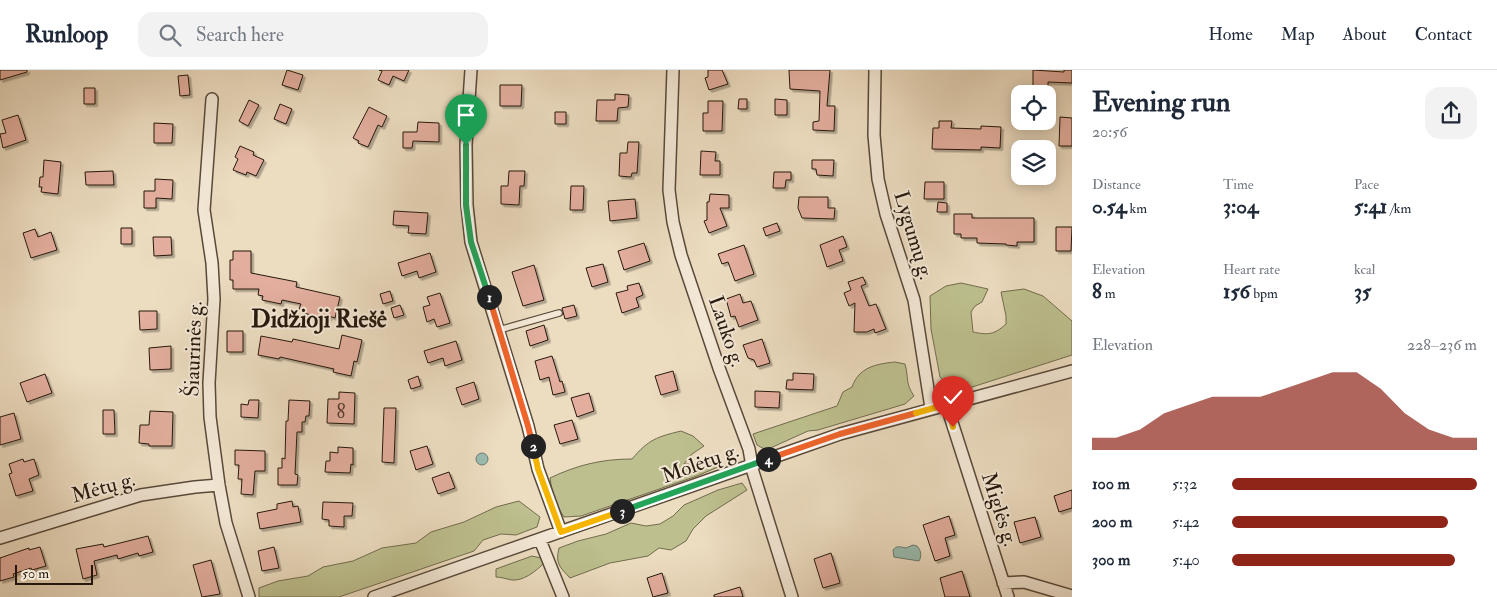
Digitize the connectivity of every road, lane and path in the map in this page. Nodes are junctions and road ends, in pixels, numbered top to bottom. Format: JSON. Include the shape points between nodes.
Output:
{"nodes":[{"id":1,"x":471,"y":70,"type":"edge"},
{"id":2,"x":673,"y":70,"type":"edge"},
{"id":3,"x":875,"y":70,"type":"edge"},
{"id":4,"x":212,"y":99,"type":"dead end"},
{"id":5,"x":559,"y":312,"type":"dead end"},
{"id":6,"x":499,"y":330,"type":"junction"},
{"id":7,"x":1072,"y":371,"type":"edge"},
{"id":8,"x":948,"y":404,"type":"junction"},
{"id":9,"x":931,"y":408,"type":"junction"},
{"id":10,"x":753,"y":464,"type":"junction"},
{"id":11,"x":219,"y":486,"type":"junction"},
{"id":12,"x":561,"y":532,"type":"junction"},
{"id":13,"x":0,"y":538,"type":"edge"},
{"id":14,"x":540,"y":540,"type":"junction"},
{"id":15,"x":1004,"y":583,"type":"junction"},
{"id":16,"x":406,"y":592,"type":"edge"},
{"id":17,"x":1072,"y":596,"type":"edge"},
{"id":18,"x":248,"y":597,"type":"edge"},
{"id":19,"x":374,"y":597,"type":"edge"},
{"id":20,"x":563,"y":597,"type":"edge"},
{"id":21,"x":792,"y":597,"type":"edge"},
{"id":22,"x":1008,"y":597,"type":"edge"}],
"edges":[{"from":1,"to":6,"type":"street","via":[[466,205],[471,242]]},
{"from":2,"to":10,"type":"street","name":"Lauko g.","via":[[669,190],[673,222],[681,255]]},
{"from":3,"to":9,"type":"street","name":"Lygumų g.","via":[[874,135],[878,179],[914,300]]},
{"from":4,"to":11,"type":"street","name":"Šiaurinės g.","via":[[204,210],[214,299],[210,418]]},
{"from":5,"to":6,"type":"lane"},
{"from":6,"to":12,"type":"street","via":[[538,469]]},
{"from":7,"to":8,"type":"street","name":"Molėtų g."},
{"from":8,"to":9,"type":"street","name":"Molėtų g."},
{"from":8,"to":15,"type":"street","name":"Miglės g."},
{"from":9,"to":10,"type":"street","name":"Molėtų g.","via":[[840,434]]},
{"from":10,"to":12,"type":"street","name":"Molėtų g."},
{"from":10,"to":21,"type":"street","name":"Lauko g."},
{"from":11,"to":13,"type":"street","name":"Mėtų g.","via":[[141,495]]},
{"from":11,"to":18,"type":"street","name":"Šiaurinės g."},
{"from":12,"to":14,"type":"street","name":"Molėtų g."},
{"from":14,"to":16,"type":"street","name":"Molėtų g."},
{"from":14,"to":20,"type":"street"},
{"from":15,"to":17,"type":"street","via":[[1024,582]]},
{"from":15,"to":22,"type":"street","name":"Miglės g."},
{"from":16,"to":19,"type":"street","name":"Molėtų g."}]}
